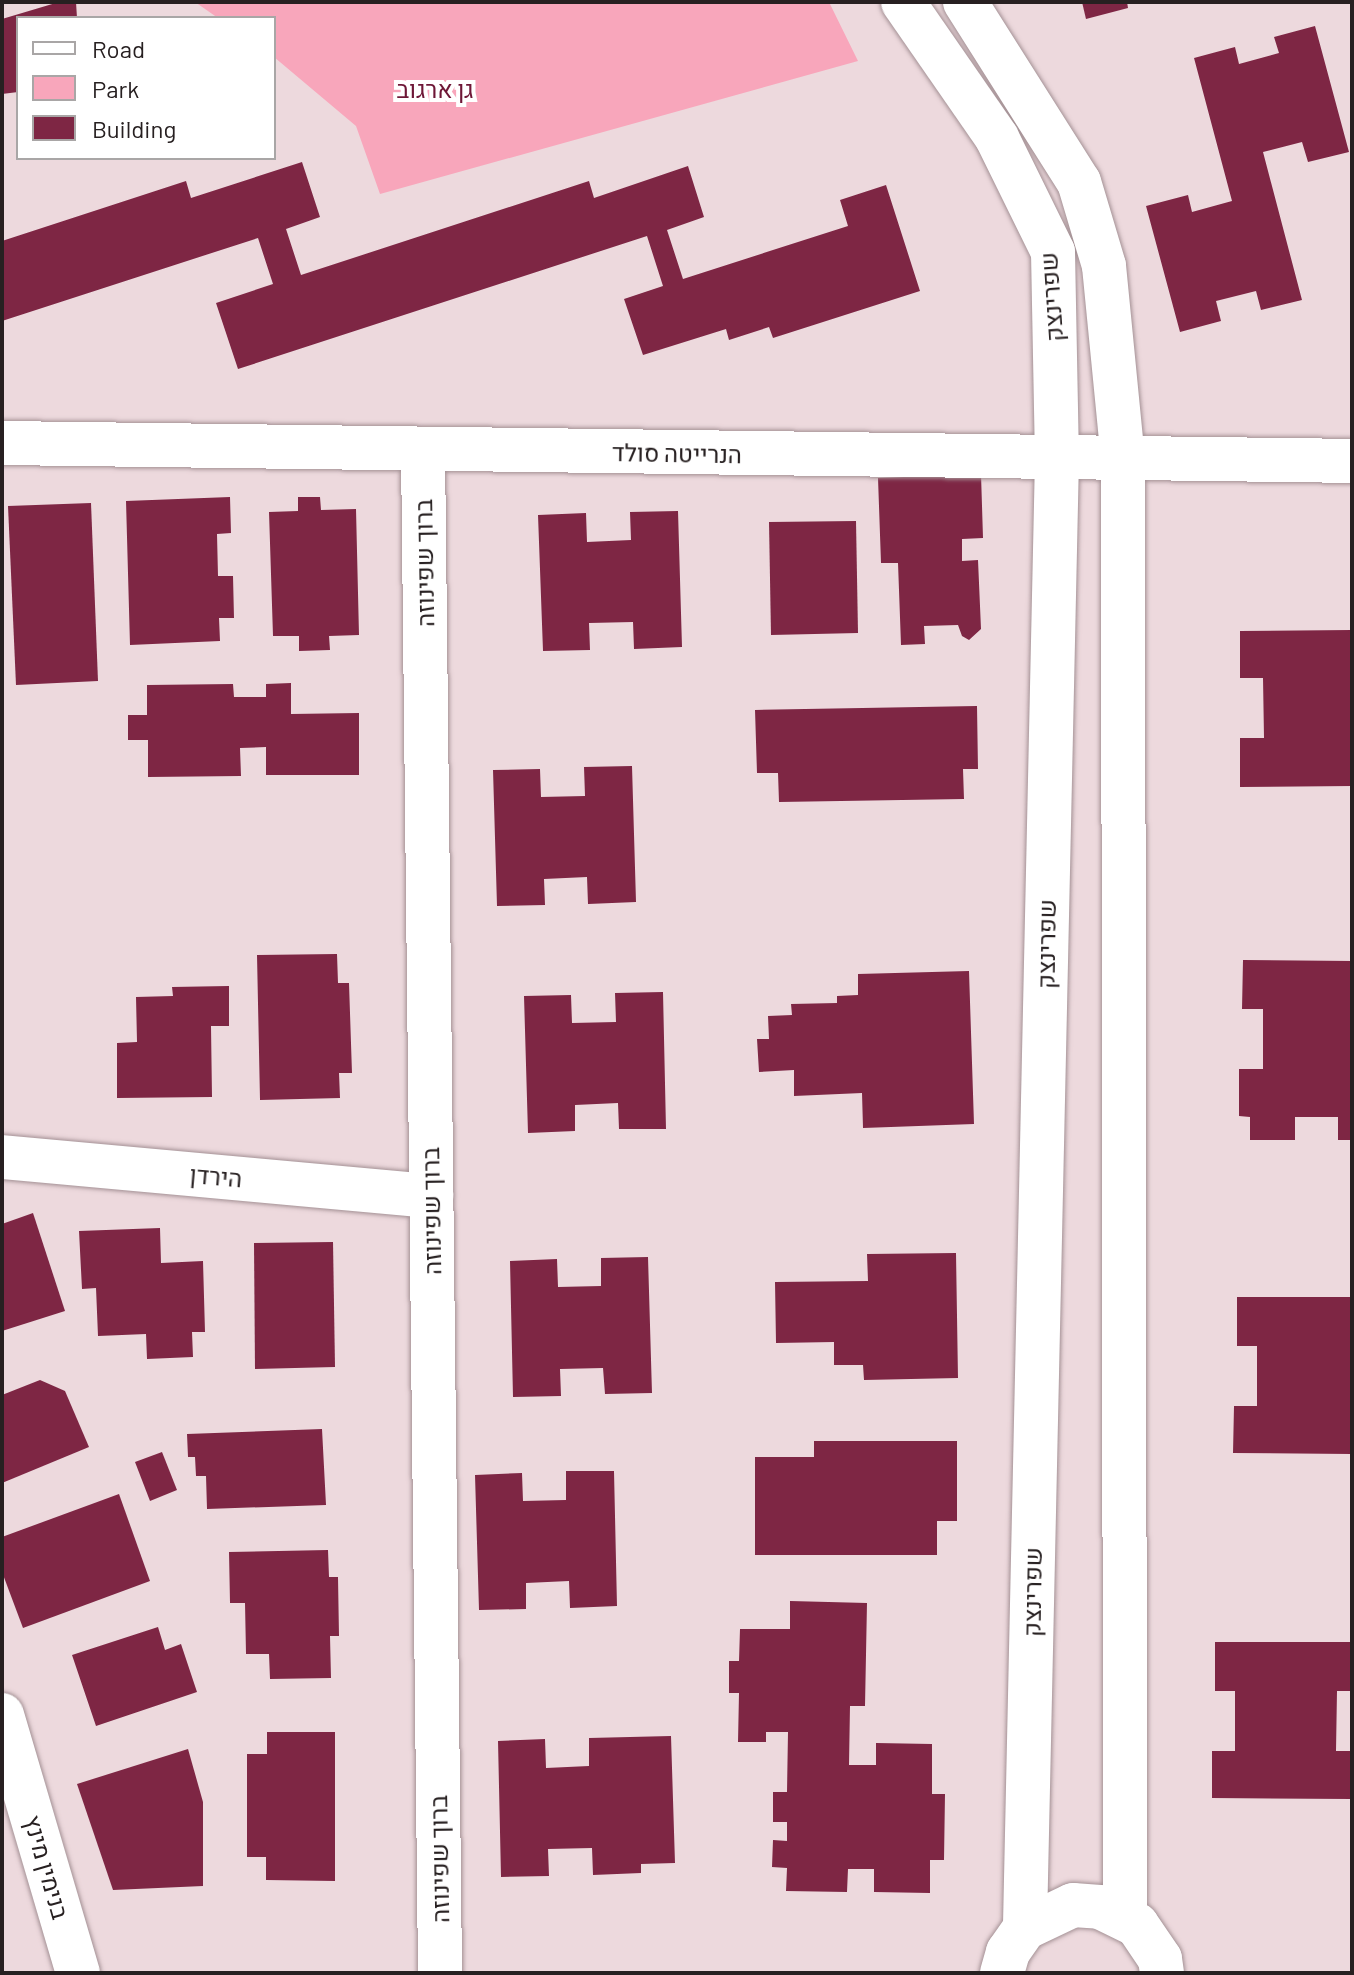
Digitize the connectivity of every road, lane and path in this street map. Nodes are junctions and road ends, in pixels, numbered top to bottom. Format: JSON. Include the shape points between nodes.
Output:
{"nodes":[{"id":1,"x":903,"y":2,"type":"edge"},
{"id":2,"x":965,"y":2,"type":"edge"},
{"id":3,"x":2,"y":443,"type":"edge"},
{"id":4,"x":423,"y":449,"type":"junction"},
{"id":5,"x":1057,"y":458,"type":"junction"},
{"id":6,"x":1123,"y":459,"type":"junction"},
{"id":7,"x":1352,"y":461,"type":"edge"},
{"id":8,"x":2,"y":1157,"type":"edge"},
{"id":9,"x":431,"y":1196,"type":"junction"},
{"id":10,"x":2,"y":1715,"type":"edge"},
{"id":11,"x":1144,"y":1942,"type":"edge"},
{"id":12,"x":1002,"y":1957,"type":"edge"},
{"id":13,"x":78,"y":1973,"type":"edge"},
{"id":14,"x":440,"y":1973,"type":"edge"},
{"id":15,"x":1193,"y":1973,"type":"edge"}],
"edges":[{"from":1,"to":5,"type":"street","name":"שפרינצק","via":[[997,138],[1053,252]]},
{"from":2,"to":6,"type":"street","name":"שפרינצק","via":[[1079,182],[1104,266]]},
{"from":3,"to":4,"type":"street","name":"הנרייטה סולד"},
{"from":4,"to":5,"type":"street","name":"הנרייטה סולד"},
{"from":4,"to":9,"type":"street","name":"ברוך שפינוזה"},
{"from":5,"to":6,"type":"street","name":"הנרייטה סולד"},
{"from":5,"to":12,"type":"street","name":"שפרינצק"},
{"from":6,"to":7,"type":"street","name":"הנרייטה סולד"},
{"from":6,"to":11,"type":"street","name":"שפרינצק"},
{"from":8,"to":9,"type":"street","name":"הירדן"},
{"from":9,"to":14,"type":"street","name":"ברוך שפינוזה"},
{"from":10,"to":13,"type":"street","name":"בנימין מינץ"},
{"from":11,"to":12,"type":"street","via":[[1100,1907],[1073,1905]]},
{"from":11,"to":15,"type":"street"}]}
